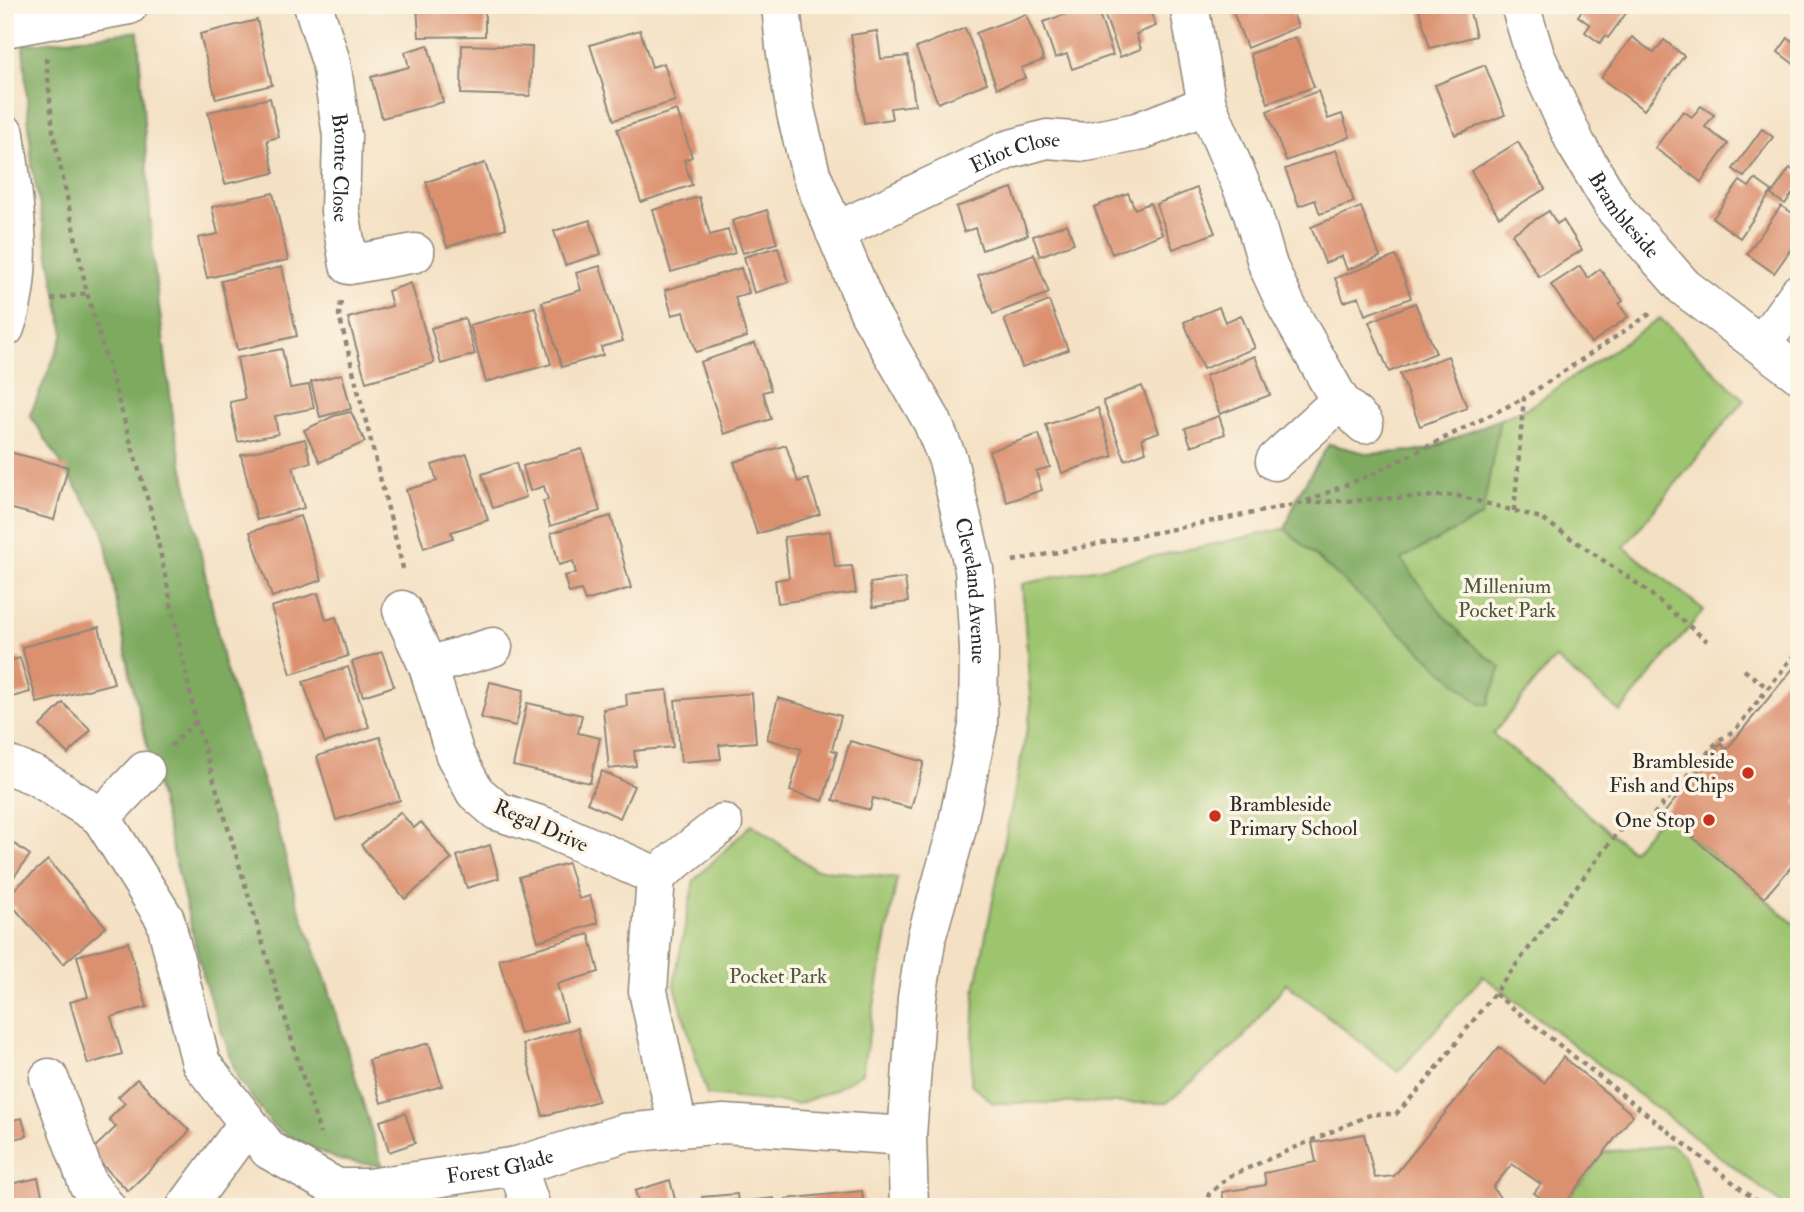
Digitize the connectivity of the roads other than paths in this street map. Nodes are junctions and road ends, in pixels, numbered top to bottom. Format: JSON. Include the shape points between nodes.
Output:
{"nodes":[{"id":1,"x":129,"y":5,"type":"edge"},
{"id":2,"x":313,"y":5,"type":"edge"},
{"id":3,"x":781,"y":5,"type":"edge"},
{"id":4,"x":1189,"y":5,"type":"edge"},
{"id":5,"x":1520,"y":5,"type":"edge"},
{"id":6,"x":5,"y":28,"type":"edge"},
{"id":7,"x":1207,"y":105,"type":"junction"},
{"id":8,"x":5,"y":134,"type":"edge"},
{"id":9,"x":835,"y":232,"type":"junction"},
{"id":10,"x":415,"y":253,"type":"dead end"},
{"id":11,"x":1799,"y":293,"type":"edge"},
{"id":12,"x":5,"y":328,"type":"edge"},
{"id":13,"x":1762,"y":344,"type":"junction"},
{"id":14,"x":1799,"y":374,"type":"edge"},
{"id":15,"x":1275,"y":461,"type":"dead end"},
{"id":16,"x":402,"y":610,"type":"road end"},
{"id":17,"x":493,"y":647,"type":"dead end"},
{"id":18,"x":428,"y":666,"type":"junction"},
{"id":19,"x":5,"y":764,"type":"edge"},
{"id":20,"x":145,"y":771,"type":"dead end"},
{"id":21,"x":101,"y":817,"type":"junction"},
{"id":22,"x":723,"y":823,"type":"dead end"},
{"id":23,"x":656,"y":876,"type":"junction"},
{"id":24,"x":49,"y":1078,"type":"dead end"},
{"id":25,"x":248,"y":1123,"type":"junction"},
{"id":26,"x":678,"y":1128,"type":"junction"},
{"id":27,"x":907,"y":1136,"type":"junction"},
{"id":28,"x":517,"y":1166,"type":"junction"},
{"id":29,"x":106,"y":1207,"type":"edge"},
{"id":30,"x":186,"y":1207,"type":"edge"},
{"id":31,"x":531,"y":1207,"type":"edge"},
{"id":32,"x":909,"y":1207,"type":"edge"}],
"edges":[{"from":1,"to":6,"type":"street"},
{"from":2,"to":10,"type":"street","name":"Bronte Close","via":[[331,62],[342,136],[340,211],[349,265]]},
{"from":3,"to":9,"type":"street","name":"Cleveland Avenue","via":[[796,113],[811,174]]},
{"from":4,"to":7,"type":"street"},
{"from":5,"to":13,"type":"street","name":"Brambleside","via":[[1535,55],[1576,144],[1616,209],[1684,287]]},
{"from":7,"to":9,"type":"street","name":"Eliot Close","via":[[1137,132],[1086,142],[1047,139],[1007,150]]},
{"from":7,"to":15,"type":"street","via":[[1287,307],[1352,412]]},
{"from":8,"to":12,"type":"street","via":[[17,231],[12,307]]},
{"from":9,"to":27,"type":"street","name":"Cleveland Avenue","via":[[869,312],[932,421],[948,460],[974,569],[978,727],[956,832],[927,934],[917,998]]},
{"from":11,"to":13,"type":"street"},
{"from":13,"to":14,"type":"street","name":"Brambleside"},
{"from":16,"to":18,"type":"street","name":"Regal Drive"},
{"from":17,"to":18,"type":"street"},
{"from":18,"to":23,"type":"street","name":"Regal Drive","via":[[455,755],[475,792],[497,811]]},
{"from":19,"to":21,"type":"street","via":[[36,776]]},
{"from":20,"to":21,"type":"street"},
{"from":21,"to":25,"type":"street","via":[[165,919],[201,1063]]},
{"from":22,"to":23,"type":"street"},
{"from":23,"to":26,"type":"street","via":[[648,990]]},
{"from":24,"to":29,"type":"street","via":[[88,1184]]},
{"from":25,"to":28,"type":"street","name":"Forest Glade","via":[[269,1150],[337,1188],[368,1188]]},
{"from":25,"to":30,"type":"street"},
{"from":26,"to":27,"type":"street","name":"Forest Glade","via":[[724,1124]]},
{"from":26,"to":28,"type":"street","name":"Forest Glade","via":[[624,1133]]},
{"from":27,"to":32,"type":"street","name":"Cleveland Avenue"},
{"from":28,"to":31,"type":"street"}]}
